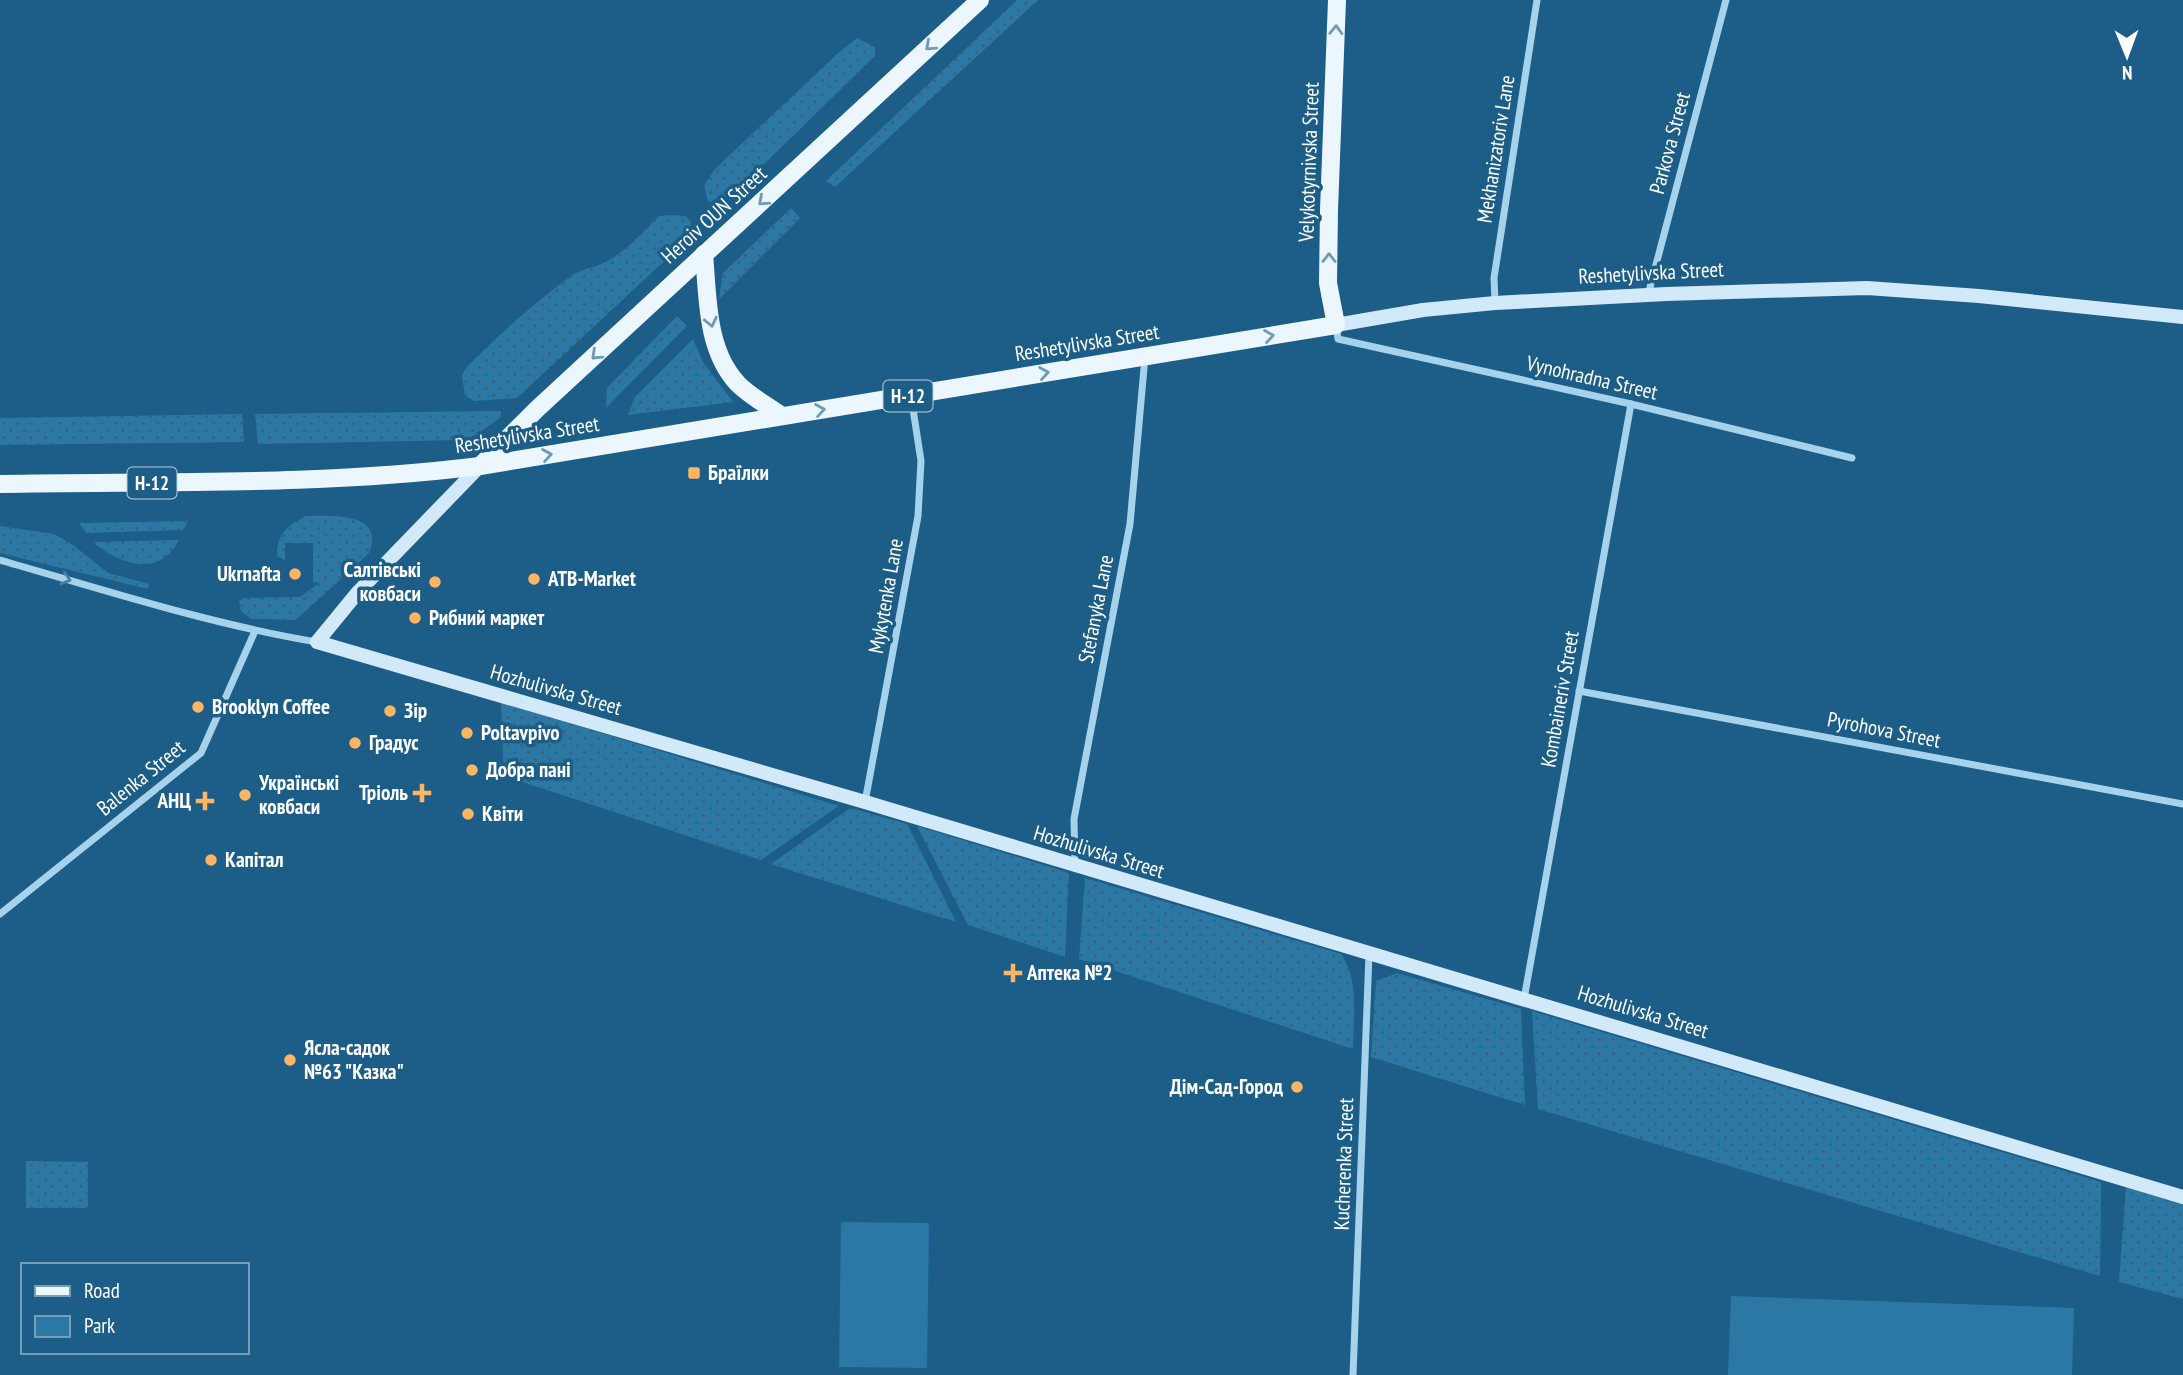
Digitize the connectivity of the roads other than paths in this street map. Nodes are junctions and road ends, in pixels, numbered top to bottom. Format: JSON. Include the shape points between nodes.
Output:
{"nodes":[{"id":1,"x":980,"y":0,"type":"edge"},
{"id":2,"x":1337,"y":0,"type":"edge"},
{"id":3,"x":1537,"y":0,"type":"edge"},
{"id":4,"x":1727,"y":0,"type":"edge"},
{"id":5,"x":704,"y":254,"type":"junction"},
{"id":6,"x":1648,"y":295,"type":"junction"},
{"id":7,"x":1495,"y":303,"type":"junction"},
{"id":8,"x":2183,"y":317,"type":"edge"},
{"id":9,"x":1336,"y":325,"type":"junction"},
{"id":10,"x":1145,"y":357,"type":"junction"},
{"id":11,"x":911,"y":395,"type":"junction"},
{"id":12,"x":1631,"y":404,"type":"junction"},
{"id":13,"x":782,"y":416,"type":"junction"},
{"id":14,"x":1852,"y":458,"type":"dead end"},
{"id":15,"x":480,"y":466,"type":"junction"},
{"id":16,"x":0,"y":484,"type":"edge"},
{"id":17,"x":0,"y":560,"type":"edge"},
{"id":18,"x":255,"y":631,"type":"junction"},
{"id":19,"x":317,"y":642,"type":"junction"},
{"id":20,"x":1579,"y":691,"type":"junction"},
{"id":21,"x":865,"y":803,"type":"junction"},
{"id":22,"x":2183,"y":804,"type":"edge"},
{"id":23,"x":1075,"y":867,"type":"junction"},
{"id":24,"x":0,"y":914,"type":"edge"},
{"id":25,"x":1369,"y":954,"type":"junction"},
{"id":26,"x":1524,"y":999,"type":"junction"},
{"id":27,"x":2183,"y":1197,"type":"edge"},
{"id":28,"x":1353,"y":1375,"type":"edge"}],
"edges":[{"from":1,"to":5,"type":"main road","name":"Heroiv OUN Street","one_way":true},
{"from":9,"to":2,"type":"main road","name":"Velykotyrnivska Street","one_way":true,"via":[[1328,271]]},
{"from":3,"to":7,"type":"street","name":"Mekhanizatoriv Lane","via":[[1494,278]]},
{"from":4,"to":6,"type":"street","name":"Parkova Street"},
{"from":5,"to":13,"type":"main road","one_way":true,"via":[[709,316],[719,357],[740,386]]},
{"from":5,"to":15,"type":"main road","name":"Heroiv OUN Street","one_way":true},
{"from":6,"to":7,"type":"street","name":"Reshetylivska Street"},
{"from":6,"to":8,"type":"street","name":"Reshetylivska Street","via":[[1867,288]]},
{"from":7,"to":9,"type":"street","name":"Reshetylivska Street"},
{"from":10,"to":9,"type":"main road","name":"Reshetylivska Street","number":"Н-12","one_way":true},
{"from":9,"to":12,"type":"street","name":"Vynohradna Street","via":[[1338,339]]},
{"from":11,"to":10,"type":"main road","name":"Reshetylivska Street","number":"Н-12","one_way":true},
{"from":10,"to":23,"type":"street","name":"Stefanyka Lane","via":[[1130,524],[1074,819]]},
{"from":13,"to":11,"type":"main road","name":"Reshetylivska Street","number":"Н-12","one_way":true},
{"from":11,"to":21,"type":"street","name":"Mykytenka Lane","via":[[921,461],[918,516]]},
{"from":12,"to":14,"type":"street","name":"Vynohradna Street"},
{"from":12,"to":20,"type":"street","name":"Kombaineriv Street"},
{"from":15,"to":13,"type":"main road","name":"Reshetylivska Street","number":"Н-12","one_way":true},
{"from":15,"to":16,"type":"main road","name":"Reshetylivska Street","number":"Н-12","via":[[410,475],[283,481]]},
{"from":15,"to":19,"type":"street","via":[[358,592]]},
{"from":17,"to":18,"type":"street","name":"Hozhulivska Street","one_way":true},
{"from":18,"to":19,"type":"street","name":"Hozhulivska Street"},
{"from":18,"to":24,"type":"street","name":"Balenka Street","via":[[201,753]]},
{"from":19,"to":21,"type":"street","name":"Hozhulivska Street"},
{"from":20,"to":22,"type":"street","name":"Pyrohova Street"},
{"from":20,"to":26,"type":"street","name":"Kombaineriv Street"},
{"from":21,"to":23,"type":"street","name":"Hozhulivska Street"},
{"from":23,"to":25,"type":"street","name":"Hozhulivska Street"},
{"from":25,"to":26,"type":"street","name":"Hozhulivska Street"},
{"from":25,"to":28,"type":"street","name":"Kucherenka Street"},
{"from":26,"to":27,"type":"street","name":"Hozhulivska Street"}]}
